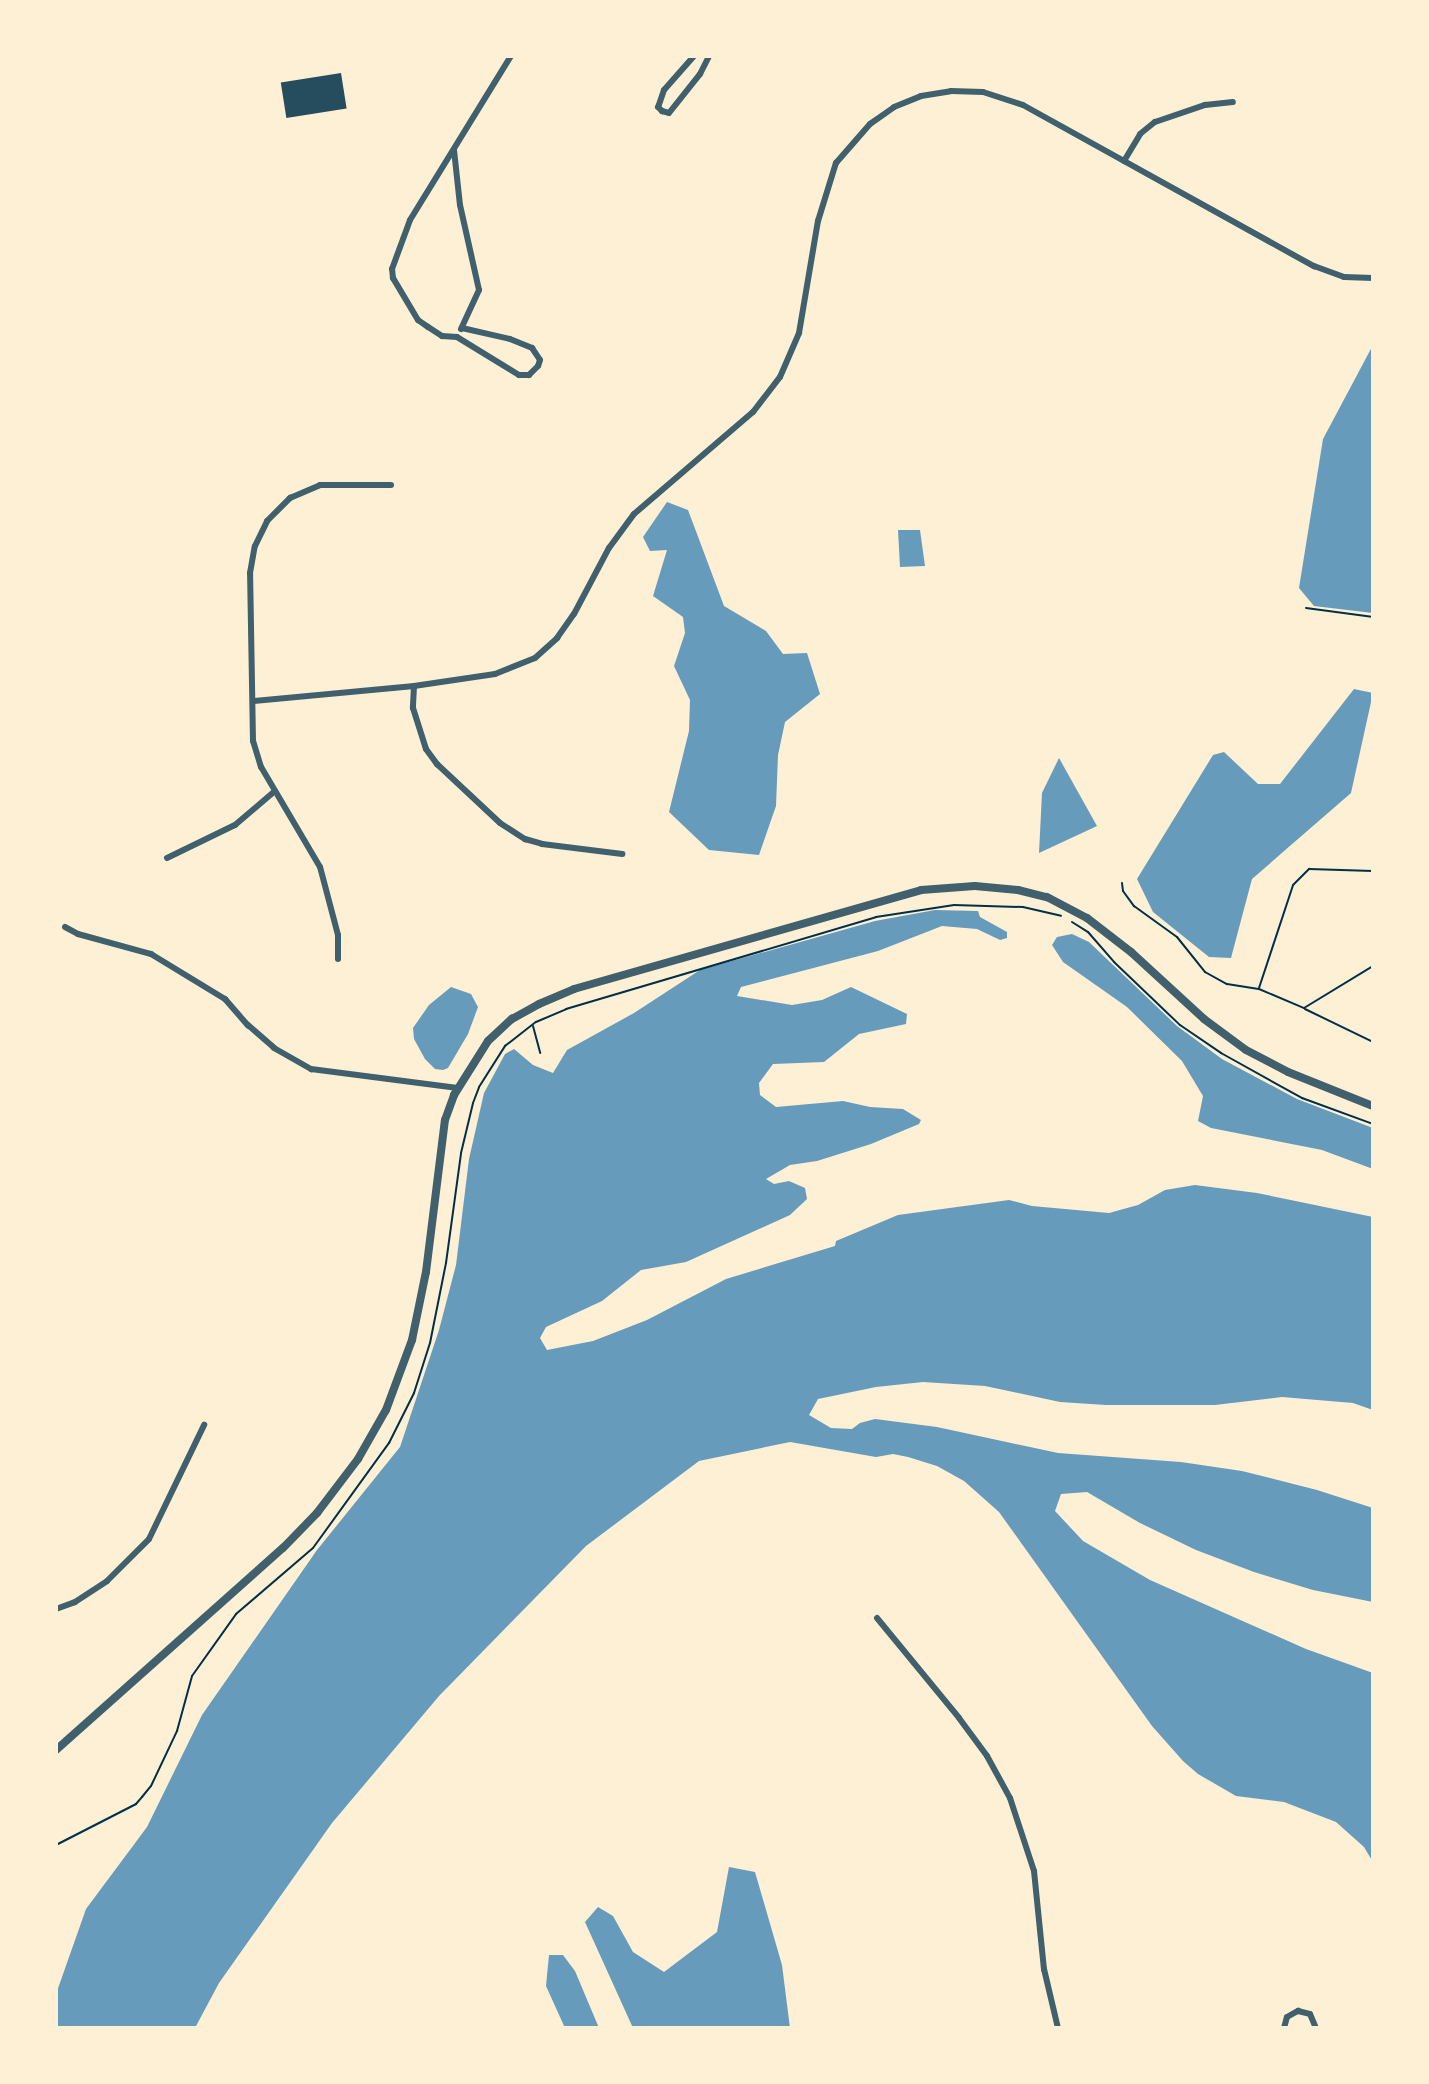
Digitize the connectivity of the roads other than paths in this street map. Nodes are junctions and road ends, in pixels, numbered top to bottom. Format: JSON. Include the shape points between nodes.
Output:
{"nodes":[{"id":1,"x":511,"y":56,"type":"edge"},
{"id":2,"x":694,"y":56,"type":"edge"},
{"id":3,"x":709,"y":56,"type":"edge"},
{"id":4,"x":1233,"y":102,"type":"dead end"},
{"id":5,"x":454,"y":149,"type":"junction"},
{"id":6,"x":1124,"y":161,"type":"junction"},
{"id":7,"x":1373,"y":278,"type":"edge"},
{"id":8,"x":462,"y":328,"type":"junction"},
{"id":9,"x":457,"y":337,"type":"junction"},
{"id":10,"x":391,"y":485,"type":"dead end"},
{"id":11,"x":414,"y":686,"type":"junction"},
{"id":12,"x":253,"y":701,"type":"junction"},
{"id":13,"x":275,"y":791,"type":"junction"},
{"id":14,"x":622,"y":854,"type":"dead end"},
{"id":15,"x":167,"y":858,"type":"dead end"},
{"id":16,"x":65,"y":927,"type":"dead end"},
{"id":17,"x":338,"y":959,"type":"dead end"},
{"id":18,"x":458,"y":1088,"type":"junction"},
{"id":19,"x":1373,"y":1107,"type":"edge"},
{"id":20,"x":204,"y":1425,"type":"dead end"},
{"id":21,"x":56,"y":1609,"type":"edge"},
{"id":22,"x":877,"y":1618,"type":"dead end"},
{"id":23,"x":56,"y":1750,"type":"edge"},
{"id":24,"x":1058,"y":2028,"type":"edge"},
{"id":25,"x":1284,"y":2028,"type":"edge"},
{"id":26,"x":1317,"y":2028,"type":"edge"}],
"edges":[{"from":1,"to":5,"type":"street"},
{"from":2,"to":3,"type":"street","via":[[664,90],[658,107],[662,111],[668,113]]},
{"from":4,"to":6,"type":"street","via":[[1205,105],[1154,122],[1140,134]]},
{"from":5,"to":8,"type":"street","via":[[478,290]]},
{"from":5,"to":9,"type":"street","via":[[410,220],[392,269],[401,296],[418,320],[442,336]]},
{"from":6,"to":7,"type":"street","via":[[1314,266],[1344,277]]},
{"from":6,"to":11,"type":"street","via":[[1023,105],[983,92],[922,96],[894,107],[870,124],[848,147],[829,178],[799,333],[768,396],[634,514],[609,548],[569,622],[536,658],[495,674]]},
{"from":8,"to":9,"type":"street"},
{"from":8,"to":9,"type":"street","via":[[531,348],[540,360],[538,366],[529,375],[519,375]]},
{"from":10,"to":12,"type":"street","via":[[320,485],[290,498],[267,521],[255,546],[250,573]]},
{"from":11,"to":12,"type":"street"},
{"from":11,"to":14,"type":"street","via":[[413,708],[426,748],[500,823],[542,844]]},
{"from":12,"to":13,"type":"street","via":[[253,741]]},
{"from":13,"to":15,"type":"street","via":[[235,825]]},
{"from":13,"to":17,"type":"street","via":[[320,867],[338,935]]},
{"from":16,"to":18,"type":"street","via":[[151,954],[225,999],[274,1048],[311,1069]]},
{"from":18,"to":19,"type":"street","via":[[500,1029],[525,1010],[554,997],[921,890],[975,886],[1031,892],[1065,905],[1119,942],[1204,1019],[1246,1050]]},
{"from":18,"to":23,"type":"street","via":[[445,1120],[426,1272],[412,1340],[394,1392],[368,1444],[317,1513],[283,1548]]},
{"from":20,"to":21,"type":"street","via":[[149,1539],[107,1581]]},
{"from":22,"to":24,"type":"street","via":[[959,1718],[1010,1798],[1034,1871],[1044,1969]]},
{"from":25,"to":26,"type":"street","via":[[1287,2017],[1298,2011],[1310,2014]]}]}
